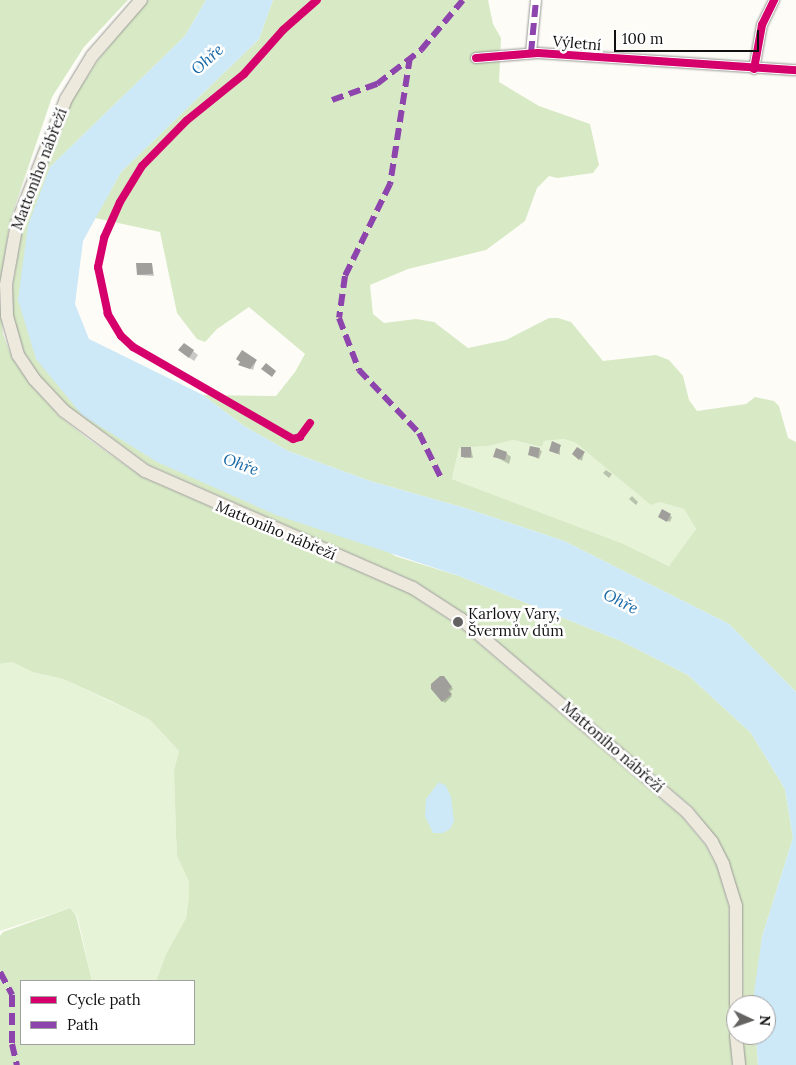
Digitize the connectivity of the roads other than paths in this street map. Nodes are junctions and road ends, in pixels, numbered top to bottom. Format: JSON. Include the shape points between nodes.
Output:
{"nodes":[{"id":1,"x":141,"y":0,"type":"edge"},
{"id":2,"x":536,"y":0,"type":"edge"},
{"id":3,"x":774,"y":0,"type":"edge"},
{"id":4,"x":531,"y":54,"type":"junction"},
{"id":5,"x":476,"y":58,"type":"dead end"},
{"id":6,"x":754,"y":69,"type":"junction"},
{"id":7,"x":796,"y":70,"type":"edge"},
{"id":8,"x":736,"y":995,"type":"edge"},
{"id":9,"x":737,"y":1045,"type":"edge"},
{"id":10,"x":739,"y":1065,"type":"edge"}],
"edges":[{"from":1,"to":8,"type":"main road","name":"Mattoniho nábřeží","via":[[92,56],[66,99],[17,223],[6,284],[7,316],[18,355],[34,379],[64,411],[146,471],[413,588],[461,619],[687,812],[712,842],[723,864],[736,906]]},
{"from":2,"to":4,"type":"street"},
{"from":3,"to":6,"type":"street","via":[[762,25]]},
{"from":4,"to":5,"type":"street","name":"Výletní"},
{"from":4,"to":6,"type":"street","name":"Výletní"},
{"from":6,"to":7,"type":"street","name":"Výletní"},
{"from":9,"to":10,"type":"main road"}]}
